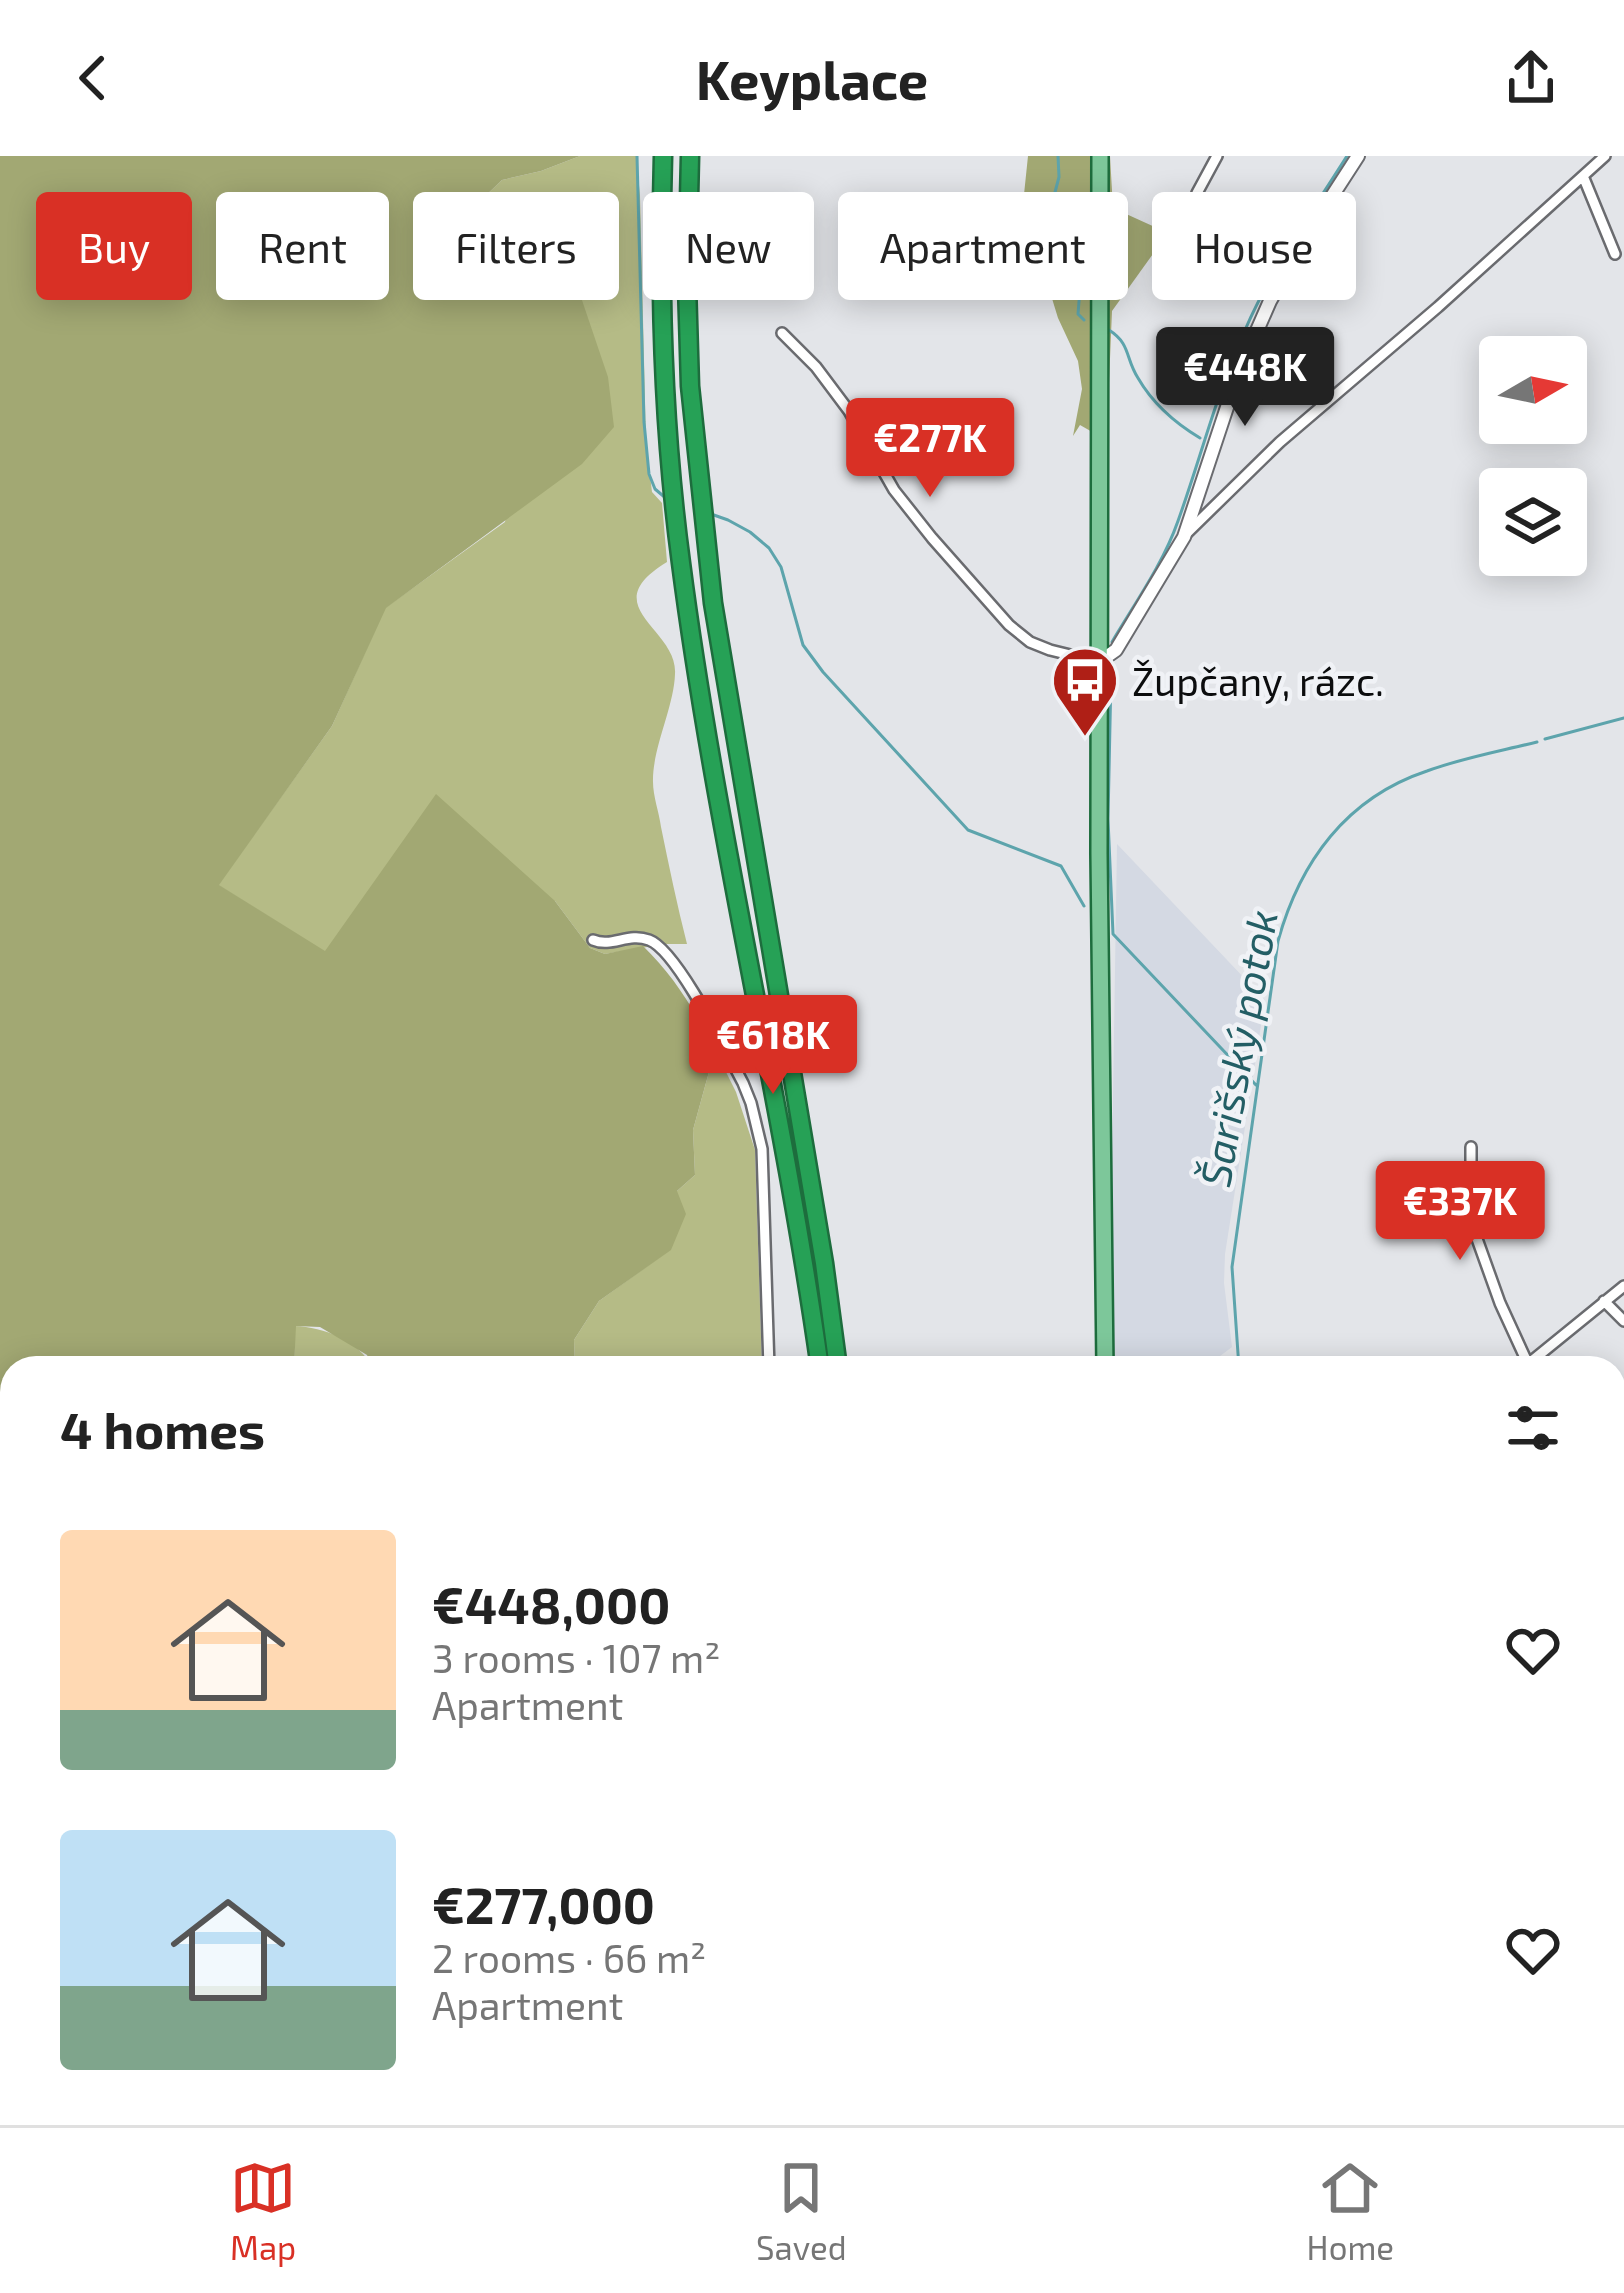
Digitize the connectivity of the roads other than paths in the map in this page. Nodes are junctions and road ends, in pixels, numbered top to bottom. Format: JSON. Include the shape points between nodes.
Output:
{"nodes":[{"id":1,"x":663,"y":156,"type":"edge"},
{"id":2,"x":690,"y":156,"type":"edge"},
{"id":3,"x":1100,"y":156,"type":"edge"},
{"id":4,"x":1217,"y":156,"type":"edge"},
{"id":5,"x":1358,"y":156,"type":"edge"},
{"id":6,"x":1605,"y":156,"type":"edge"},
{"id":7,"x":1583,"y":176,"type":"junction"},
{"id":8,"x":1198,"y":192,"type":"edge"},
{"id":9,"x":1615,"y":254,"type":"dead end"},
{"id":10,"x":782,"y":333,"type":"dead end"},
{"id":11,"x":1184,"y":536,"type":"junction"},
{"id":12,"x":1099,"y":662,"type":"junction"},
{"id":13,"x":593,"y":940,"type":"dead end"},
{"id":14,"x":1471,"y":1147,"type":"dead end"},
{"id":15,"x":1624,"y":1286,"type":"edge"},
{"id":16,"x":1604,"y":1301,"type":"junction"},
{"id":17,"x":1624,"y":1321,"type":"edge"},
{"id":18,"x":769,"y":1356,"type":"edge"},
{"id":19,"x":818,"y":1356,"type":"edge"},
{"id":20,"x":836,"y":1356,"type":"edge"},
{"id":21,"x":1105,"y":1356,"type":"edge"},
{"id":22,"x":1523,"y":1356,"type":"edge"},
{"id":23,"x":1539,"y":1356,"type":"edge"}],
"edges":[{"from":1,"to":19,"type":"highway","via":[[666,400],[687,608]]},
{"from":2,"to":20,"type":"highway","via":[[690,386],[713,603]]},
{"from":3,"to":12,"type":"main road"},
{"from":4,"to":8,"type":"street"},
{"from":5,"to":11,"type":"street","via":[[1270,302]]},
{"from":6,"to":7,"type":"street"},
{"from":7,"to":9,"type":"street"},
{"from":7,"to":11,"type":"street"},
{"from":10,"to":12,"type":"street","via":[[849,411],[894,490],[1009,625],[1030,642]]},
{"from":11,"to":12,"type":"street","via":[[1115,650]]},
{"from":12,"to":21,"type":"main road"},
{"from":13,"to":18,"type":"street","via":[[642,938],[666,951],[743,1084],[764,1182]]},
{"from":14,"to":22,"type":"street","via":[[1471,1222]]},
{"from":15,"to":16,"type":"street"},
{"from":16,"to":17,"type":"street"},
{"from":16,"to":23,"type":"street"}]}
